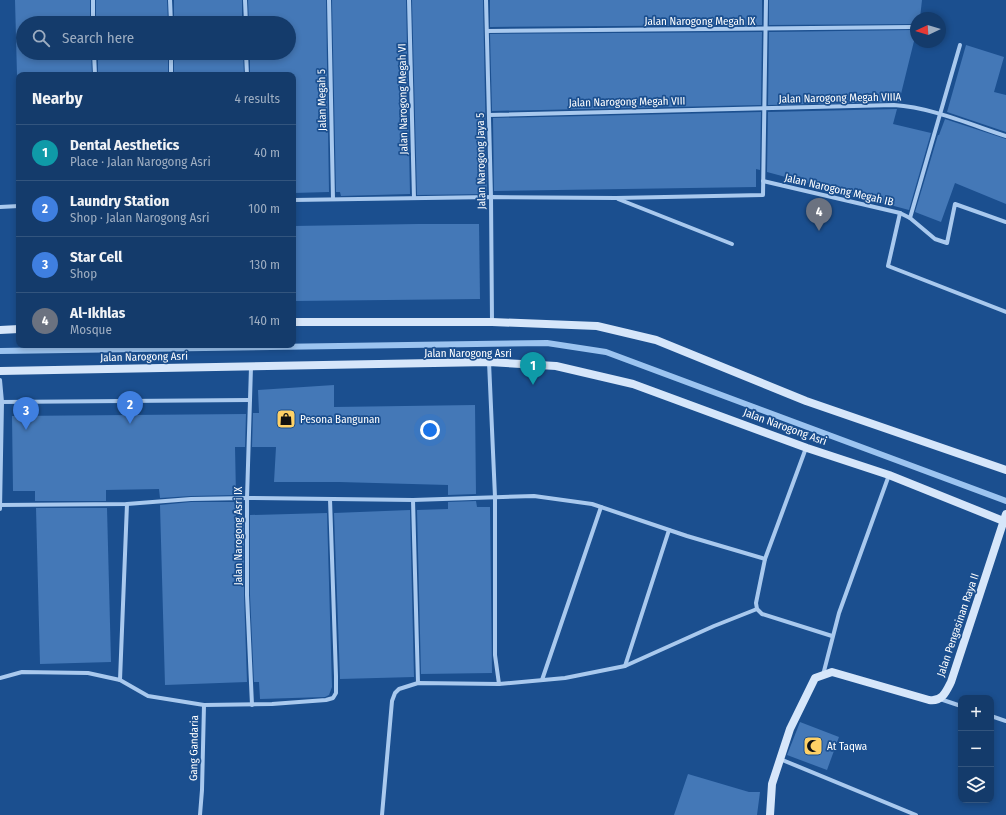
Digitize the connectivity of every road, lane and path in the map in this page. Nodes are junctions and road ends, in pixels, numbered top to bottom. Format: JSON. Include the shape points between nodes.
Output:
{"nodes":[{"id":1,"x":93,"y":0,"type":"edge"},
{"id":2,"x":170,"y":0,"type":"edge"},
{"id":3,"x":245,"y":0,"type":"edge"},
{"id":4,"x":329,"y":0,"type":"edge"},
{"id":5,"x":409,"y":0,"type":"edge"},
{"id":6,"x":486,"y":0,"type":"edge"},
{"id":7,"x":766,"y":0,"type":"edge"},
{"id":8,"x":93,"y":16,"type":"edge"},
{"id":9,"x":171,"y":16,"type":"edge"},
{"id":10,"x":246,"y":16,"type":"edge"},
{"id":11,"x":910,"y":27,"type":"edge"},
{"id":12,"x":766,"y":29,"type":"junction"},
{"id":13,"x":487,"y":31,"type":"junction"},
{"id":14,"x":960,"y":45,"type":"dead end"},
{"id":15,"x":94,"y":60,"type":"edge"},
{"id":16,"x":171,"y":60,"type":"edge"},
{"id":17,"x":246,"y":60,"type":"edge"},
{"id":18,"x":94,"y":72,"type":"edge"},
{"id":19,"x":171,"y":72,"type":"edge"},
{"id":20,"x":247,"y":72,"type":"edge"},
{"id":21,"x":765,"y":108,"type":"junction"},
{"id":22,"x":939,"y":114,"type":"junction"},
{"id":23,"x":489,"y":115,"type":"junction"},
{"id":24,"x":1006,"y":136,"type":"edge"},
{"id":25,"x":763,"y":181,"type":"junction"},
{"id":26,"x":491,"y":197,"type":"junction"},
{"id":27,"x":414,"y":198,"type":"junction"},
{"id":28,"x":616,"y":198,"type":"junction"},
{"id":29,"x":334,"y":199,"type":"junction"},
{"id":30,"x":296,"y":200,"type":"edge"},
{"id":31,"x":16,"y":206,"type":"edge"},
{"id":32,"x":0,"y":207,"type":"edge"},
{"id":33,"x":900,"y":213,"type":"junction"},
{"id":34,"x":910,"y":218,"type":"junction"},
{"id":35,"x":1006,"y":222,"type":"edge"},
{"id":36,"x":732,"y":244,"type":"dead end"},
{"id":37,"x":1006,"y":312,"type":"edge"},
{"id":38,"x":296,"y":322,"type":"edge"},
{"id":39,"x":492,"y":322,"type":"junction"},
{"id":40,"x":16,"y":329,"type":"edge"},
{"id":41,"x":0,"y":330,"type":"edge"},
{"id":42,"x":489,"y":362,"type":"junction"},
{"id":43,"x":252,"y":367,"type":"junction"},
{"id":44,"x":0,"y":371,"type":"edge"},
{"id":45,"x":0,"y":380,"type":"edge"},
{"id":46,"x":250,"y":400,"type":"junction"},
{"id":47,"x":1,"y":402,"type":"edge"},
{"id":48,"x":806,"y":448,"type":"junction"},
{"id":49,"x":1006,"y":470,"type":"edge"},
{"id":50,"x":889,"y":475,"type":"junction"},
{"id":51,"x":494,"y":497,"type":"junction"},
{"id":52,"x":247,"y":498,"type":"junction"},
{"id":53,"x":330,"y":499,"type":"junction"},
{"id":54,"x":413,"y":500,"type":"junction"},
{"id":55,"x":127,"y":504,"type":"junction"},
{"id":56,"x":0,"y":505,"type":"edge"},
{"id":57,"x":601,"y":507,"type":"junction"},
{"id":58,"x":0,"y":509,"type":"edge"},
{"id":59,"x":1005,"y":519,"type":"edge"},
{"id":60,"x":669,"y":530,"type":"junction"},
{"id":61,"x":765,"y":559,"type":"junction"},
{"id":62,"x":758,"y":609,"type":"junction"},
{"id":63,"x":832,"y":636,"type":"junction"},
{"id":64,"x":625,"y":666,"type":"junction"},
{"id":65,"x":823,"y":675,"type":"junction"},
{"id":66,"x":0,"y":678,"type":"edge"},
{"id":67,"x":120,"y":680,"type":"junction"},
{"id":68,"x":542,"y":680,"type":"junction"},
{"id":69,"x":418,"y":683,"type":"junction"},
{"id":70,"x":499,"y":684,"type":"junction"},
{"id":71,"x":940,"y":699,"type":"junction"},
{"id":72,"x":252,"y":704,"type":"junction"},
{"id":73,"x":204,"y":705,"type":"junction"},
{"id":74,"x":958,"y":705,"type":"edge"},
{"id":75,"x":994,"y":717,"type":"edge"},
{"id":76,"x":1006,"y":720,"type":"edge"},
{"id":77,"x":780,"y":759,"type":"junction"},
{"id":78,"x":200,"y":815,"type":"edge"},
{"id":79,"x":382,"y":815,"type":"edge"},
{"id":80,"x":770,"y":815,"type":"edge"},
{"id":81,"x":916,"y":815,"type":"edge"}],
"edges":[{"from":1,"to":8,"type":"street"},
{"from":2,"to":9,"type":"street"},
{"from":3,"to":10,"type":"street"},
{"from":4,"to":29,"type":"street","name":"Jalan Megah 5"},
{"from":5,"to":27,"type":"street","name":"Jalan Narogong Megah VI"},
{"from":6,"to":13,"type":"street","name":"Jalan Narogong Jaya 5"},
{"from":7,"to":12,"type":"street"},
{"from":11,"to":12,"type":"street","name":"Jalan Narogong Megah IX"},
{"from":12,"to":13,"type":"street","name":"Jalan Narogong Megah IX"},
{"from":12,"to":21,"type":"street"},
{"from":13,"to":23,"type":"street","name":"Jalan Narogong Jaya 5"},
{"from":14,"to":22,"type":"street"},
{"from":15,"to":18,"type":"street"},
{"from":16,"to":19,"type":"street"},
{"from":17,"to":20,"type":"street"},
{"from":21,"to":22,"type":"street","name":"Jalan Narogong Megah VIIIA","via":[[894,105]]},
{"from":21,"to":23,"type":"street","name":"Jalan Narogong Megah VIII"},
{"from":21,"to":25,"type":"street"},
{"from":22,"to":24,"type":"street","name":"Jalan Narogong Megah VIIIA"},
{"from":22,"to":34,"type":"street"},
{"from":23,"to":26,"type":"street","name":"Jalan Narogong Jaya 5"},
{"from":25,"to":28,"type":"street","via":[[763,195]]},
{"from":25,"to":33,"type":"street","name":"Jalan Narogong Megah IB"},
{"from":26,"to":27,"type":"street"},
{"from":26,"to":28,"type":"street"},
{"from":26,"to":39,"type":"street","name":"Jalan Narogong Jaya 5"},
{"from":27,"to":29,"type":"street"},
{"from":28,"to":36,"type":"street"},
{"from":29,"to":30,"type":"street"},
{"from":31,"to":32,"type":"street"},
{"from":33,"to":34,"type":"street","name":"Jalan Narogong Megah IB"},
{"from":33,"to":37,"type":"street","via":[[888,266]]},
{"from":34,"to":35,"type":"street","name":"Jalan Narogong Megah IB","via":[[935,239],[947,243],[955,204]]},
{"from":38,"to":39,"type":"street"},
{"from":39,"to":49,"type":"street","via":[[597,326],[656,340],[806,401]]},
{"from":40,"to":41,"type":"street"},
{"from":42,"to":43,"type":"street","name":"Jalan Narogong Asri"},
{"from":42,"to":48,"type":"street","name":"Jalan Narogong Asri","via":[[556,366],[633,384]]},
{"from":42,"to":51,"type":"street"},
{"from":43,"to":44,"type":"street","name":"Jalan Narogong Asri"},
{"from":43,"to":46,"type":"street","name":"Jalan Narogong Asri IX"},
{"from":45,"to":47,"type":"street"},
{"from":46,"to":47,"type":"street"},
{"from":46,"to":52,"type":"street","name":"Jalan Narogong Asri IX"},
{"from":47,"to":56,"type":"street"},
{"from":48,"to":50,"type":"street","name":"Jalan Narogong Asri"},
{"from":48,"to":61,"type":"street"},
{"from":50,"to":59,"type":"street","name":"Jalan Narogong Asri"},
{"from":50,"to":63,"type":"street"},
{"from":51,"to":54,"type":"street"},
{"from":51,"to":57,"type":"street","via":[[534,496]]},
{"from":51,"to":70,"type":"street","via":[[496,656]]},
{"from":52,"to":53,"type":"street"},
{"from":52,"to":55,"type":"street"},
{"from":52,"to":72,"type":"street","name":"Jalan Narogong Asri IX","via":[[247,595]]},
{"from":53,"to":54,"type":"street"},
{"from":53,"to":72,"type":"street","name":"Gang Gandaria","via":[[336,693],[333,698],[326,700]]},
{"from":54,"to":69,"type":"street"},
{"from":55,"to":56,"type":"street"},
{"from":55,"to":67,"type":"street"},
{"from":56,"to":58,"type":"street"},
{"from":57,"to":60,"type":"street"},
{"from":57,"to":68,"type":"street"},
{"from":59,"to":71,"type":"street","name":"Jalan Pengasinan Raya II","via":[[951,682]]},
{"from":60,"to":61,"type":"street"},
{"from":60,"to":64,"type":"street"},
{"from":61,"to":62,"type":"street","via":[[756,602]]},
{"from":62,"to":63,"type":"street","via":[[762,614]]},
{"from":62,"to":64,"type":"street"},
{"from":63,"to":65,"type":"street"},
{"from":64,"to":68,"type":"street"},
{"from":65,"to":71,"type":"street","via":[[832,672],[929,700]]},
{"from":65,"to":77,"type":"street","via":[[815,678],[790,729]]},
{"from":66,"to":67,"type":"street","via":[[22,672],[88,673]]},
{"from":67,"to":73,"type":"street","via":[[148,696]]},
{"from":68,"to":70,"type":"street"},
{"from":69,"to":70,"type":"street"},
{"from":69,"to":79,"type":"street","via":[[399,689],[392,701]]},
{"from":71,"to":74,"type":"street"},
{"from":72,"to":73,"type":"street","name":"Gang Gandaria"},
{"from":73,"to":78,"type":"street","name":"Gang Gandaria"},
{"from":75,"to":76,"type":"street"},
{"from":77,"to":80,"type":"street","via":[[772,784]]},
{"from":77,"to":81,"type":"street"}]}
